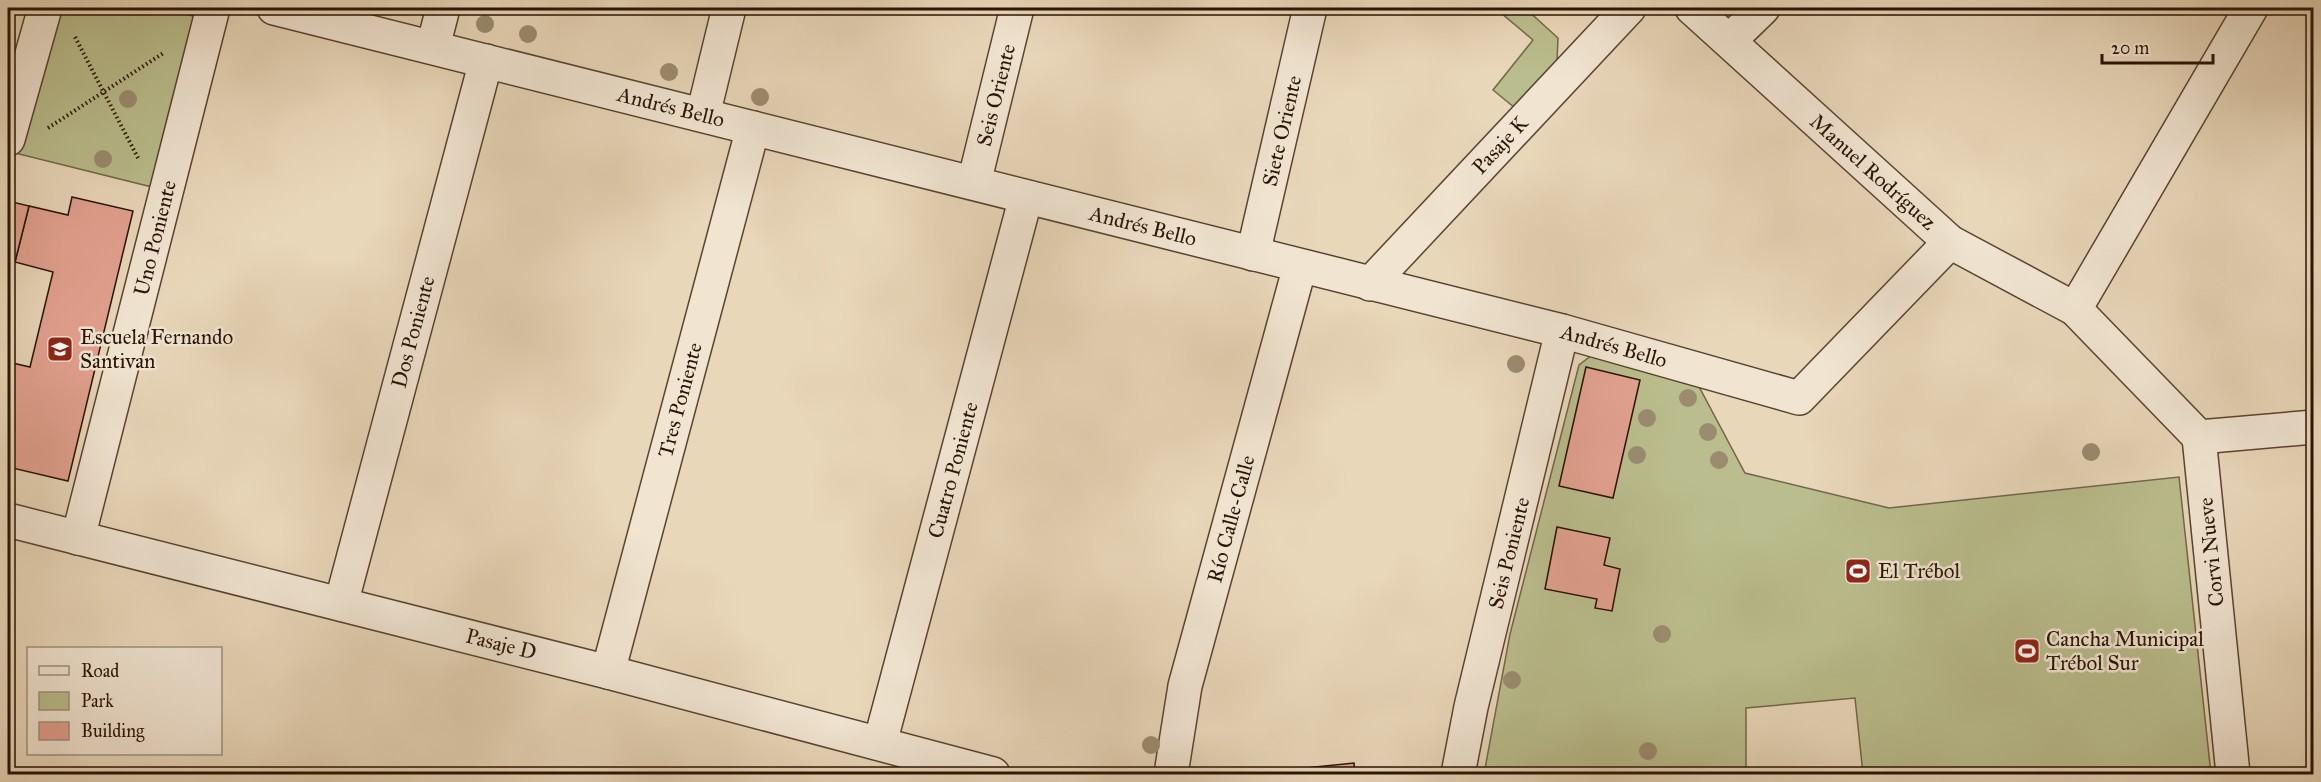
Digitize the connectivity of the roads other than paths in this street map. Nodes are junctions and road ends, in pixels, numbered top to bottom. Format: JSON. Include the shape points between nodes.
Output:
{"nodes":[{"id":1,"x":45,"y":8,"type":"edge"},
{"id":2,"x":274,"y":8,"type":"edge"},
{"id":3,"x":443,"y":8,"type":"edge"},
{"id":4,"x":729,"y":8,"type":"edge"},
{"id":5,"x":1017,"y":8,"type":"edge"},
{"id":6,"x":1310,"y":8,"type":"edge"},
{"id":7,"x":1629,"y":8,"type":"edge"},
{"id":8,"x":1692,"y":8,"type":"edge"},
{"id":9,"x":1763,"y":8,"type":"edge"},
{"id":10,"x":2251,"y":8,"type":"edge"},
{"id":11,"x":211,"y":15,"type":"edge"},
{"id":12,"x":1729,"y":41,"type":"junction"},
{"id":13,"x":433,"y":47,"type":"junction"},
{"id":14,"x":486,"y":61,"type":"junction"},
{"id":15,"x":703,"y":115,"type":"junction"},
{"id":16,"x":753,"y":128,"type":"junction"},
{"id":17,"x":8,"y":139,"type":"edge"},
{"id":18,"x":974,"y":183,"type":"junction"},
{"id":19,"x":1026,"y":196,"type":"junction"},
{"id":20,"x":1950,"y":242,"type":"junction"},
{"id":21,"x":1253,"y":254,"type":"junction"},
{"id":22,"x":1300,"y":266,"type":"junction"},
{"id":23,"x":1370,"y":284,"type":"junction"},
{"id":24,"x":2074,"y":309,"type":"junction"},
{"id":25,"x":1562,"y":332,"type":"junction"},
{"id":26,"x":2313,"y":427,"type":"edge"},
{"id":27,"x":2199,"y":437,"type":"junction"},
{"id":28,"x":8,"y":520,"type":"edge"},
{"id":29,"x":78,"y":538,"type":"junction"},
{"id":30,"x":341,"y":603,"type":"junction"},
{"id":31,"x":608,"y":672,"type":"junction"},
{"id":32,"x":880,"y":743,"type":"junction"},
{"id":33,"x":986,"y":773,"type":"edge"},
{"id":34,"x":1171,"y":774,"type":"edge"},
{"id":35,"x":1458,"y":774,"type":"edge"},
{"id":36,"x":2233,"y":774,"type":"edge"}],
"edges":[{"from":1,"to":17,"type":"street"},
{"from":2,"to":13,"type":"street","name":"Andrés Bello"},
{"from":3,"to":13,"type":"street"},
{"from":4,"to":15,"type":"street"},
{"from":5,"to":18,"type":"street","name":"Seis Oriente"},
{"from":6,"to":21,"type":"street","name":"Siete Oriente"},
{"from":7,"to":23,"type":"street","name":"Pasaje K"},
{"from":8,"to":12,"type":"street","name":"Manuel Rodríguez"},
{"from":9,"to":12,"type":"street"},
{"from":10,"to":24,"type":"street"},
{"from":11,"to":29,"type":"street","name":"Uno Poniente"},
{"from":12,"to":20,"type":"street","name":"Manuel Rodríguez"},
{"from":13,"to":14,"type":"street","name":"Andrés Bello"},
{"from":14,"to":15,"type":"street","name":"Andrés Bello"},
{"from":14,"to":30,"type":"street","name":"Dos Poniente"},
{"from":15,"to":16,"type":"street","name":"Andrés Bello"},
{"from":16,"to":18,"type":"street","name":"Andrés Bello"},
{"from":16,"to":31,"type":"street","name":"Tres Poniente"},
{"from":18,"to":19,"type":"street","name":"Andrés Bello"},
{"from":19,"to":21,"type":"street","name":"Andrés Bello"},
{"from":19,"to":32,"type":"street","name":"Cuatro Poniente"},
{"from":20,"to":24,"type":"street","name":"Manuel Rodríguez"},
{"from":20,"to":25,"type":"street","name":"Andrés Bello","via":[[1799,398]]},
{"from":21,"to":22,"type":"street","name":"Andrés Bello"},
{"from":22,"to":23,"type":"street","name":"Andrés Bello"},
{"from":22,"to":34,"type":"street","name":"Río Calle-Calle","via":[[1185,686]]},
{"from":23,"to":25,"type":"street","name":"Andrés Bello"},
{"from":24,"to":27,"type":"street","name":"Manuel Rodríguez"},
{"from":25,"to":35,"type":"street","name":"Seis Poniente"},
{"from":26,"to":27,"type":"street"},
{"from":27,"to":36,"type":"street","name":"Corvi Nueve"},
{"from":28,"to":29,"type":"street","name":"Pasaje D"},
{"from":29,"to":30,"type":"street","name":"Pasaje D"},
{"from":30,"to":31,"type":"street","name":"Pasaje D"},
{"from":31,"to":32,"type":"street","name":"Pasaje D"},
{"from":32,"to":33,"type":"street","name":"Pasaje D"}]}
